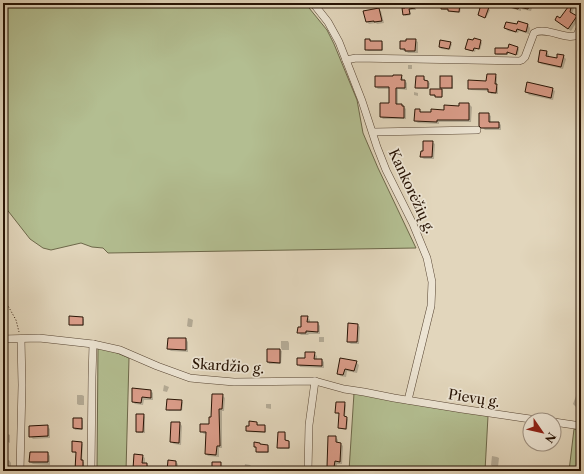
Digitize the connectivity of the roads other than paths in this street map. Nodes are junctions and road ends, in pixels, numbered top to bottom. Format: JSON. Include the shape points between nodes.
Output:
{"nodes":[{"id":1,"x":313,"y":3,"type":"edge"},
{"id":2,"x":581,"y":26,"type":"edge"},
{"id":3,"x":346,"y":60,"type":"junction"},
{"id":4,"x":477,"y":130,"type":"dead end"},
{"id":5,"x":373,"y":132,"type":"junction"},
{"id":6,"x":3,"y":339,"type":"edge"},
{"id":7,"x":21,"y":339,"type":"junction"},
{"id":8,"x":93,"y":344,"type":"junction"},
{"id":9,"x":315,"y":381,"type":"junction"},
{"id":10,"x":408,"y":400,"type":"junction"},
{"id":11,"x":522,"y":418,"type":"edge"},
{"id":12,"x":562,"y":423,"type":"edge"},
{"id":13,"x":581,"y":426,"type":"edge"},
{"id":14,"x":20,"y":471,"type":"edge"},
{"id":15,"x":91,"y":471,"type":"edge"},
{"id":16,"x":308,"y":471,"type":"edge"}],
"edges":[{"from":1,"to":3,"type":"street","name":"Kankorėžių g.","via":[[328,22]]},
{"from":2,"to":3,"type":"street","via":[[572,37],[541,30],[534,32],[525,57],[519,61],[356,58]]},
{"from":3,"to":5,"type":"street","name":"Kankorėžių g."},
{"from":4,"to":5,"type":"street"},
{"from":5,"to":10,"type":"street","name":"Kankorėžių g.","via":[[386,170],[414,224],[427,258],[432,282],[431,306]]},
{"from":6,"to":7,"type":"street","name":"Skardžio g."},
{"from":7,"to":8,"type":"street","name":"Skardžio g.","via":[[39,338]]},
{"from":7,"to":14,"type":"street"},
{"from":8,"to":9,"type":"street","name":"Skardžio g.","via":[[120,350],[190,378],[234,382]]},
{"from":8,"to":15,"type":"street"},
{"from":9,"to":10,"type":"street","name":"Skardžio g.","via":[[344,389]]},
{"from":9,"to":16,"type":"street","via":[[309,425]]},
{"from":10,"to":11,"type":"street","name":"Pievų g."},
{"from":12,"to":13,"type":"street"}]}
